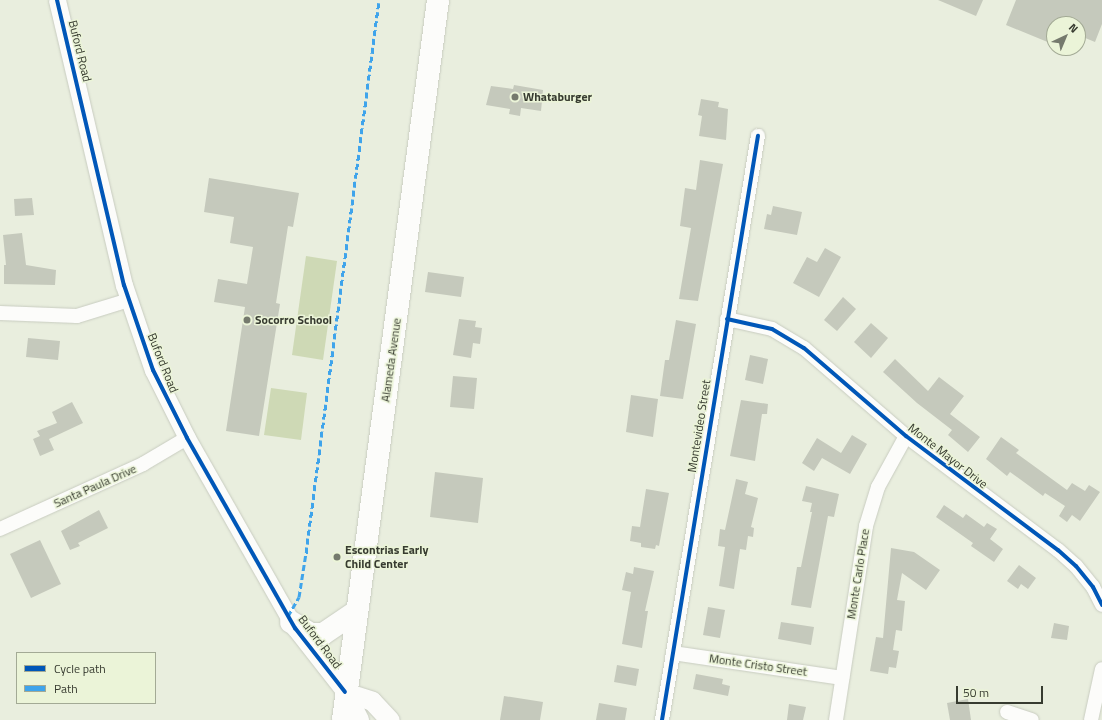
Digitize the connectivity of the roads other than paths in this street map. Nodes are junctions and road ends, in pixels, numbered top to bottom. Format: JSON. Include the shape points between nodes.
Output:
{"nodes":[{"id":1,"x":57,"y":0,"type":"edge"},
{"id":2,"x":438,"y":0,"type":"edge"},
{"id":3,"x":758,"y":136,"type":"dead end"},
{"id":4,"x":129,"y":300,"type":"junction"},
{"id":5,"x":0,"y":313,"type":"edge"},
{"id":6,"x":726,"y":319,"type":"junction"},
{"id":7,"x":906,"y":436,"type":"junction"},
{"id":8,"x":187,"y":438,"type":"junction"},
{"id":9,"x":0,"y":529,"type":"edge"},
{"id":10,"x":1102,"y":605,"type":"edge"},
{"id":11,"x":357,"y":611,"type":"junction"},
{"id":12,"x":291,"y":622,"type":"junction"},
{"id":13,"x":674,"y":653,"type":"junction"},
{"id":14,"x":1102,"y":669,"type":"edge"},
{"id":15,"x":842,"y":678,"type":"junction"},
{"id":16,"x":345,"y":692,"type":"junction"},
{"id":17,"x":1007,"y":712,"type":"dead end"},
{"id":18,"x":342,"y":720,"type":"edge"},
{"id":19,"x":359,"y":720,"type":"edge"},
{"id":20,"x":390,"y":720,"type":"edge"},
{"id":21,"x":662,"y":720,"type":"edge"},
{"id":22,"x":836,"y":720,"type":"edge"},
{"id":23,"x":1032,"y":720,"type":"edge"},
{"id":24,"x":1091,"y":720,"type":"edge"}],
"edges":[{"from":1,"to":4,"type":"street","name":"Buford Road","via":[[113,242]]},
{"from":2,"to":11,"type":"main road","name":"Alameda Avenue"},
{"from":3,"to":6,"type":"street","name":"Montevideo Street"},
{"from":4,"to":5,"type":"street","via":[[78,316]]},
{"from":4,"to":8,"type":"street","name":"Buford Road","via":[[153,370]]},
{"from":6,"to":7,"type":"street","name":"Monte Mayor Drive","via":[[753,323],[790,337]]},
{"from":6,"to":13,"type":"street","name":"Montevideo Street"},
{"from":7,"to":10,"type":"street","name":"Monte Mayor Drive","via":[[1058,550],[1076,566],[1093,587]]},
{"from":7,"to":15,"type":"street","name":"Monte Carlo Place","via":[[872,503]]},
{"from":8,"to":9,"type":"street","name":"Santa Paula Drive","via":[[143,464]]},
{"from":8,"to":12,"type":"street","name":"Buford Road"},
{"from":11,"to":12,"type":"main road","via":[[323,634],[311,634]]},
{"from":11,"to":16,"type":"main road","name":"Alameda Avenue"},
{"from":12,"to":16,"type":"street","name":"Buford Road"},
{"from":13,"to":15,"type":"street","name":"Monte Cristo Street"},
{"from":13,"to":21,"type":"street","name":"Montevideo Street"},
{"from":14,"to":24,"type":"street"},
{"from":15,"to":22,"type":"street","name":"Monte Carlo Place"},
{"from":16,"to":18,"type":"main road","name":"Alameda Avenue"},
{"from":16,"to":19,"type":"main road"},
{"from":16,"to":20,"type":"main road","via":[[372,701]]},
{"from":17,"to":23,"type":"street"}]}
